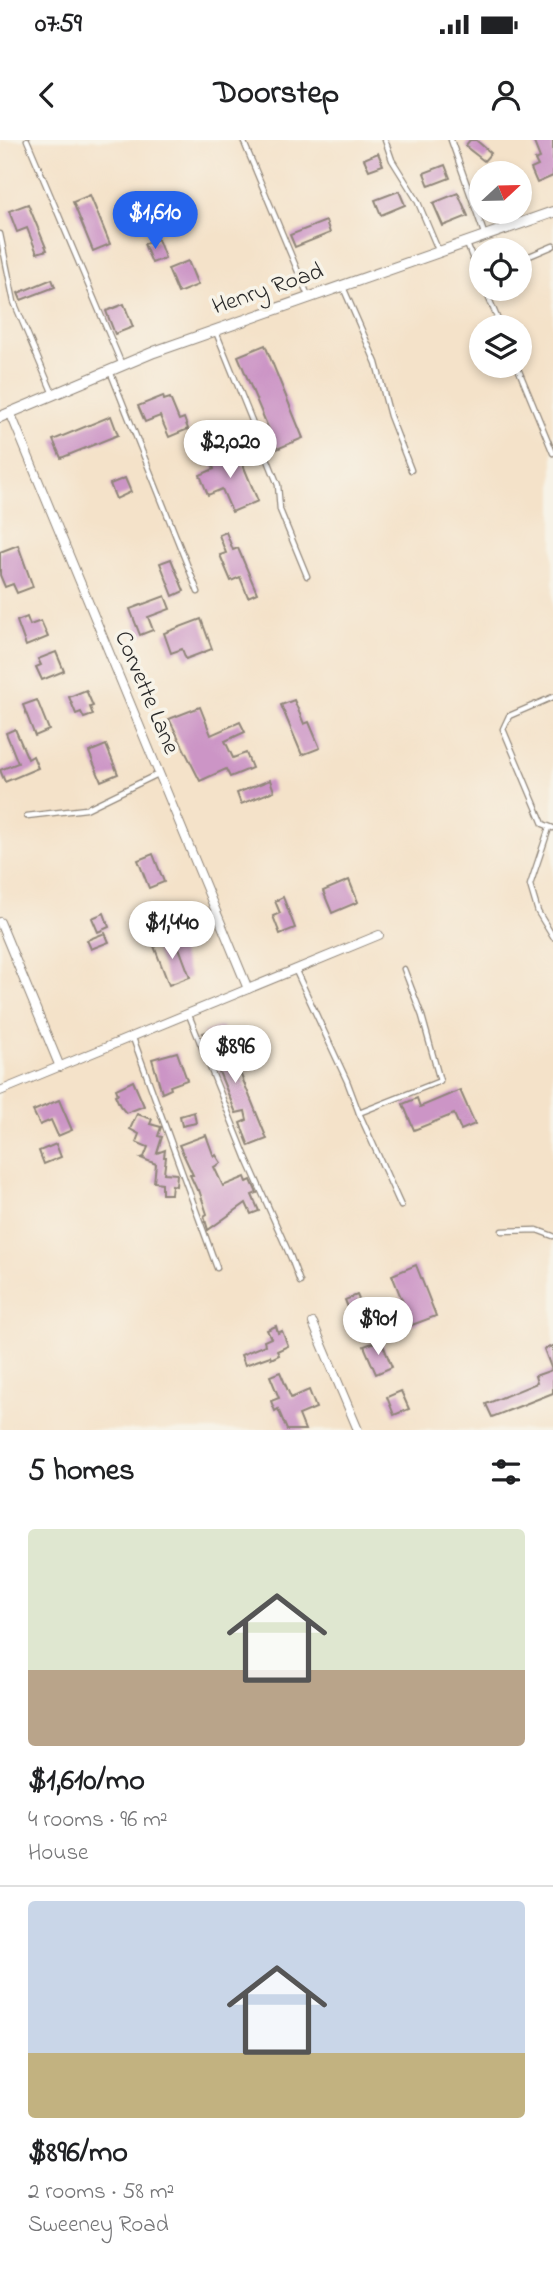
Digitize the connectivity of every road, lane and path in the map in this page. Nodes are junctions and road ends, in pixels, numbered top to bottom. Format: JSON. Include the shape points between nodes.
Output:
{"nodes":[{"id":1,"x":27,"y":140,"type":"edge"},
{"id":2,"x":243,"y":140,"type":"edge"},
{"id":3,"x":385,"y":140,"type":"edge"},
{"id":4,"x":451,"y":140,"type":"edge"},
{"id":5,"x":553,"y":212,"type":"edge"},
{"id":6,"x":0,"y":234,"type":"edge"},
{"id":7,"x":486,"y":237,"type":"junction"},
{"id":8,"x":466,"y":243,"type":"junction"},
{"id":9,"x":553,"y":246,"type":"edge"},
{"id":10,"x":469,"y":250,"type":"edge"},
{"id":11,"x":439,"y":253,"type":"junction"},
{"id":12,"x":532,"y":255,"type":"edge"},
{"id":13,"x":343,"y":286,"type":"junction"},
{"id":14,"x":309,"y":298,"type":"junction"},
{"id":15,"x":216,"y":331,"type":"junction"},
{"id":16,"x":122,"y":365,"type":"junction"},
{"id":17,"x":110,"y":370,"type":"junction"},
{"id":18,"x":522,"y":378,"type":"edge"},
{"id":19,"x":53,"y":394,"type":"junction"},
{"id":20,"x":5,"y":414,"type":"edge"},
{"id":21,"x":553,"y":453,"type":"edge"},
{"id":22,"x":411,"y":470,"type":"dead end"},
{"id":23,"x":307,"y":576,"type":"dead end"},
{"id":24,"x":198,"y":592,"type":"dead end"},
{"id":25,"x":553,"y":697,"type":"edge"},
{"id":26,"x":159,"y":774,"type":"junction"},
{"id":27,"x":27,"y":816,"type":"dead end"},
{"id":28,"x":551,"y":828,"type":"edge"},
{"id":29,"x":0,"y":922,"type":"edge"},
{"id":30,"x":379,"y":935,"type":"dead end"},
{"id":31,"x":553,"y":937,"type":"edge"},
{"id":32,"x":404,"y":969,"type":"dead end"},
{"id":33,"x":295,"y":970,"type":"junction"},
{"id":34,"x":248,"y":989,"type":"junction"},
{"id":35,"x":188,"y":1014,"type":"junction"},
{"id":36,"x":133,"y":1037,"type":"junction"},
{"id":37,"x":60,"y":1067,"type":"junction"},
{"id":38,"x":0,"y":1091,"type":"edge"},
{"id":39,"x":359,"y":1113,"type":"junction"},
{"id":40,"x":401,"y":1206,"type":"dead end"},
{"id":41,"x":502,"y":1231,"type":"dead end"},
{"id":42,"x":553,"y":1236,"type":"edge"},
{"id":43,"x":217,"y":1268,"type":"dead end"},
{"id":44,"x":300,"y":1282,"type":"dead end"},
{"id":45,"x":313,"y":1323,"type":"dead end"},
{"id":46,"x":358,"y":1430,"type":"edge"}],
"edges":[{"from":1,"to":16,"type":"lane"},
{"from":2,"to":14,"type":"lane"},
{"from":3,"to":11,"type":"lane"},
{"from":4,"to":7,"type":"lane"},
{"from":5,"to":7,"type":"street","name":"Henry Road"},
{"from":6,"to":19,"type":"lane","via":[[13,302]]},
{"from":7,"to":8,"type":"street","name":"Henry Road"},
{"from":8,"to":10,"type":"lane"},
{"from":8,"to":11,"type":"street","name":"Henry Road"},
{"from":9,"to":12,"type":"lane"},
{"from":11,"to":13,"type":"street","name":"Henry Road"},
{"from":13,"to":14,"type":"street","name":"Henry Road"},
{"from":13,"to":22,"type":"lane","via":[[376,363]]},
{"from":14,"to":15,"type":"street","name":"Henry Road"},
{"from":15,"to":16,"type":"street","name":"Henry Road"},
{"from":15,"to":23,"type":"lane","via":[[278,485],[280,510]]},
{"from":16,"to":17,"type":"street","name":"Henry Road"},
{"from":17,"to":19,"type":"street","name":"Henry Road"},
{"from":17,"to":24,"type":"lane"},
{"from":18,"to":21,"type":"lane"},
{"from":19,"to":20,"type":"street","name":"Henry Road"},
{"from":20,"to":26,"type":"street","name":"Corvette Lane"},
{"from":25,"to":28,"type":"lane","via":[[509,716],[503,729],[542,824]]},
{"from":26,"to":27,"type":"lane","via":[[86,809]]},
{"from":26,"to":34,"type":"street","name":"Corvette Lane"},
{"from":28,"to":31,"type":"lane","via":[[530,885],[538,912]]},
{"from":29,"to":37,"type":"street"},
{"from":30,"to":33,"type":"street"},
{"from":32,"to":39,"type":"lane","via":[[440,1081]]},
{"from":33,"to":34,"type":"street"},
{"from":33,"to":39,"type":"lane"},
{"from":34,"to":35,"type":"street"},
{"from":35,"to":36,"type":"street"},
{"from":35,"to":44,"type":"lane"},
{"from":36,"to":37,"type":"street"},
{"from":36,"to":43,"type":"lane"},
{"from":37,"to":38,"type":"street"},
{"from":39,"to":40,"type":"lane"},
{"from":41,"to":42,"type":"lane","via":[[537,1230]]},
{"from":45,"to":46,"type":"street"}]}
